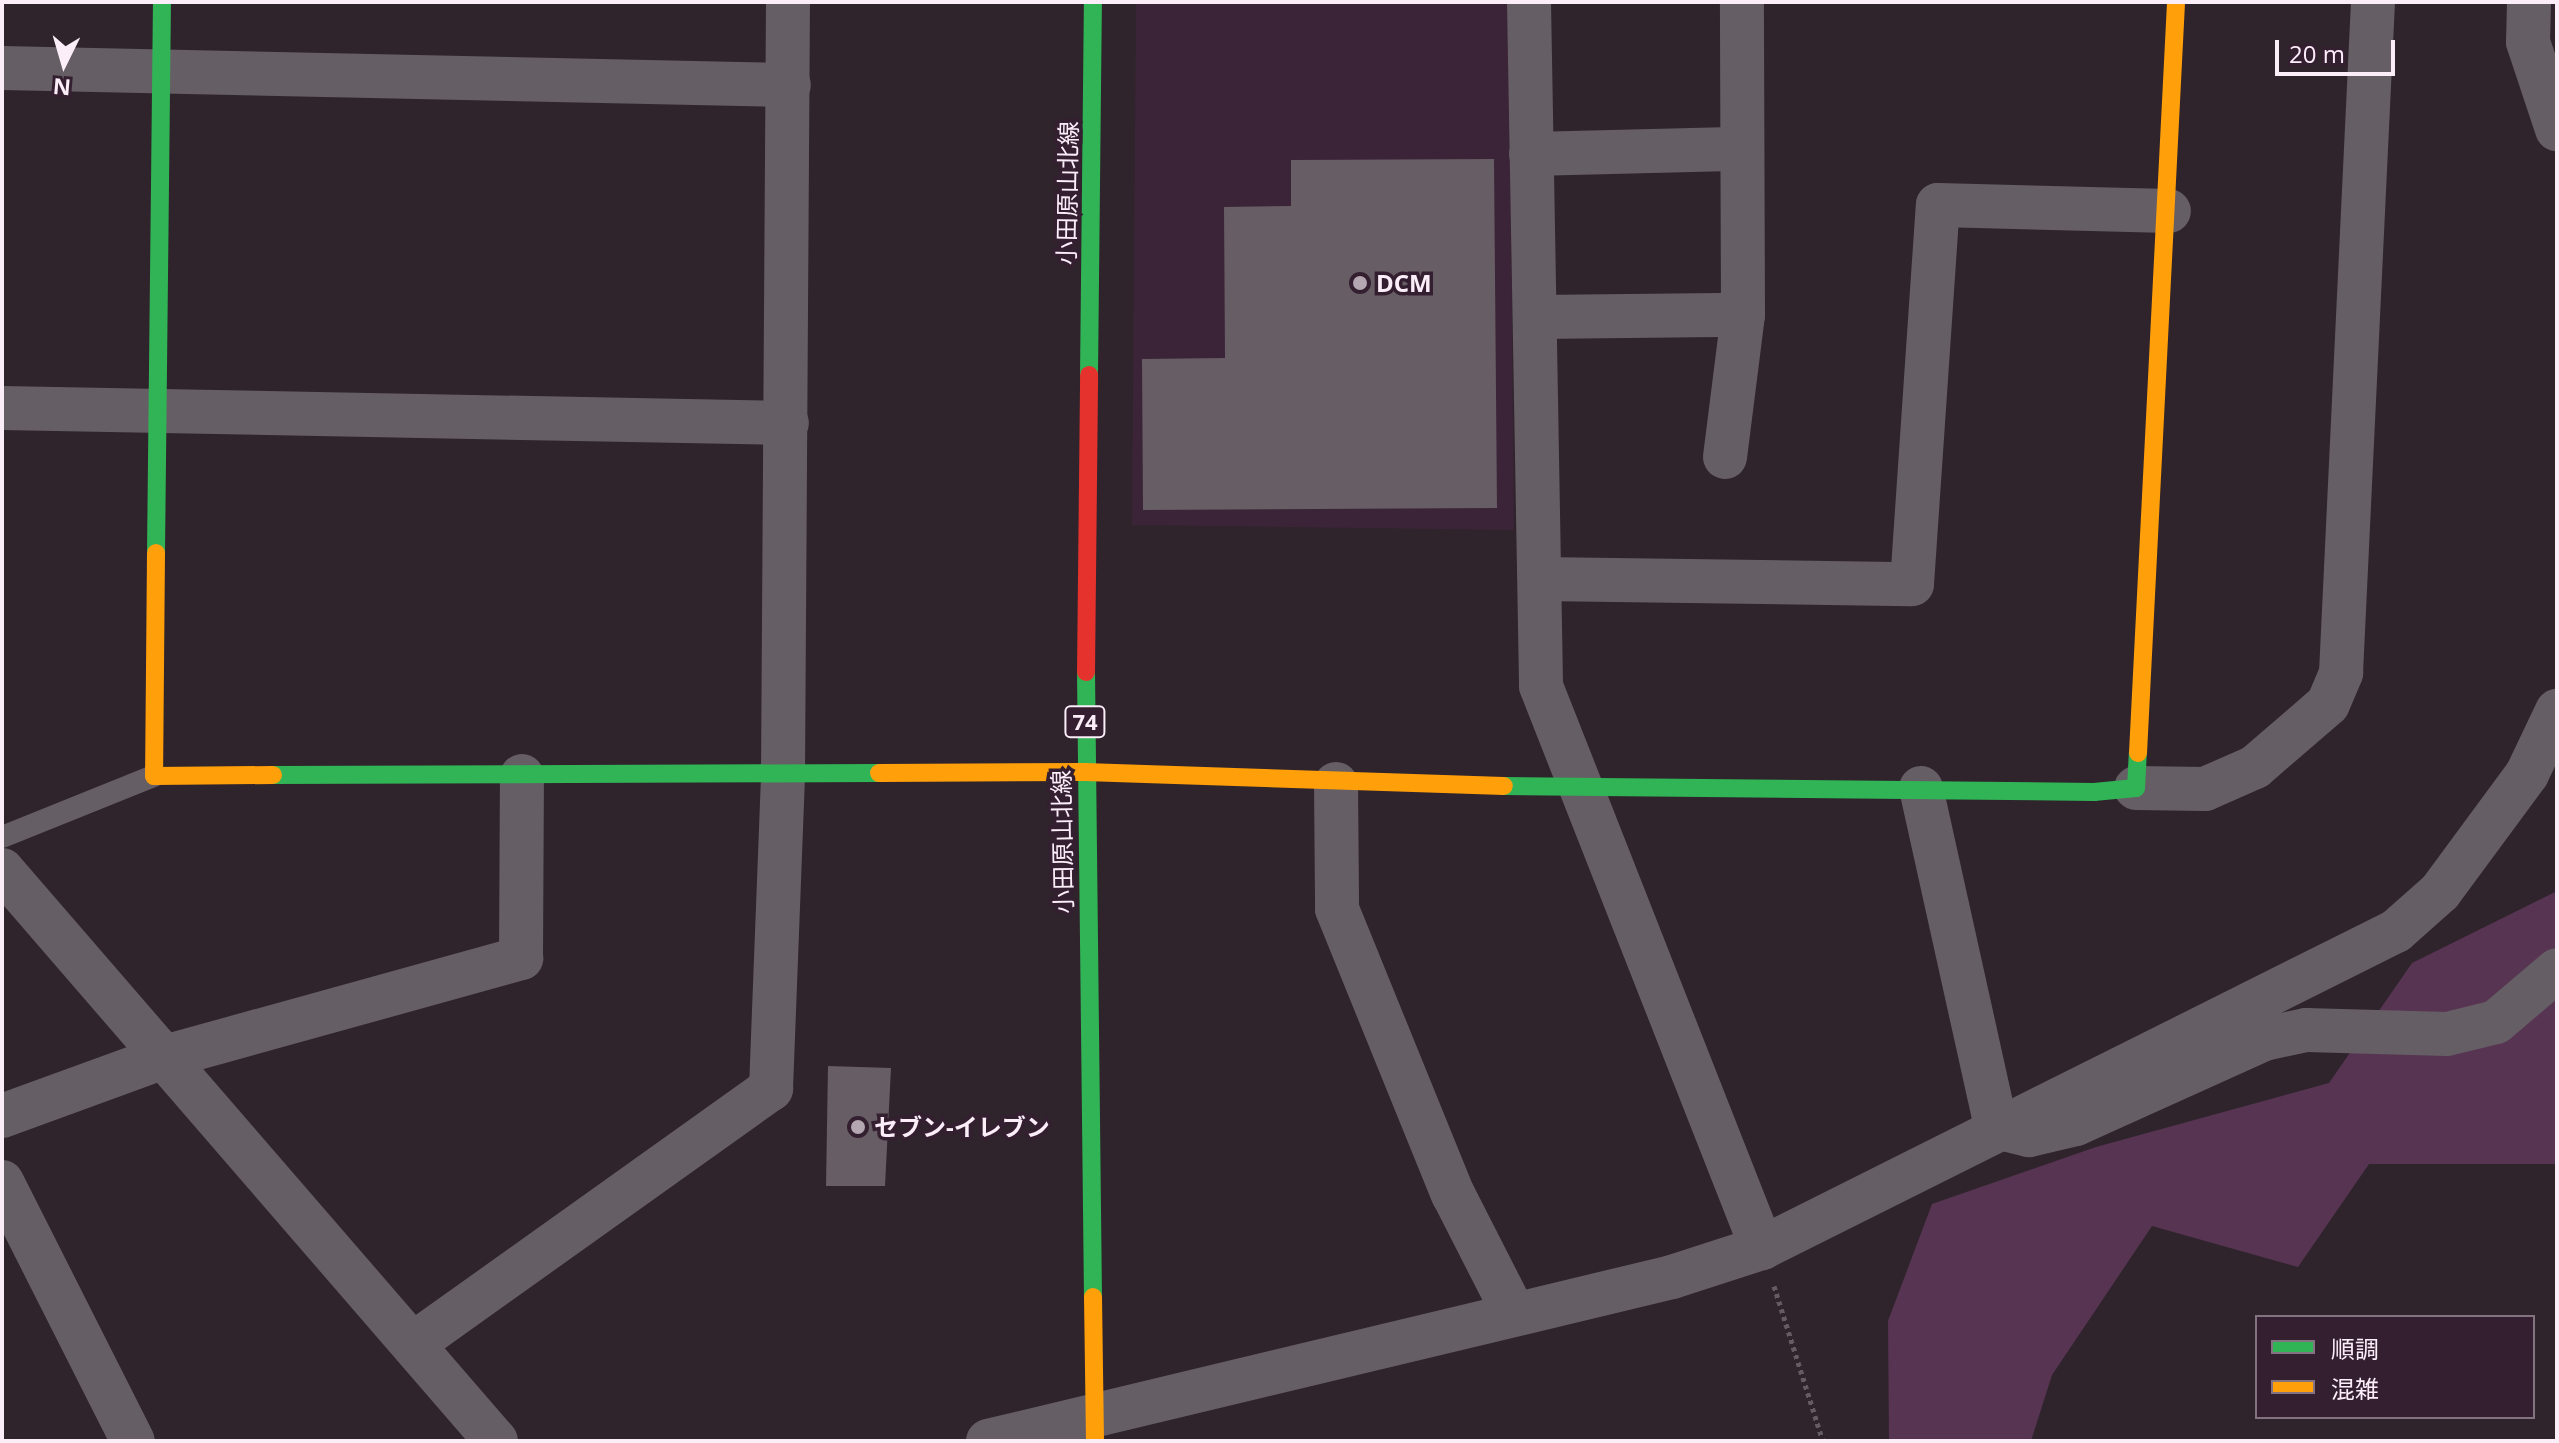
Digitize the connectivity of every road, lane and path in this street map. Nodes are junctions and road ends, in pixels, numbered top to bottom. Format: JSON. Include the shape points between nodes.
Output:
{"nodes":[{"id":1,"x":162,"y":2,"type":"edge"},
{"id":2,"x":788,"y":2,"type":"edge"},
{"id":3,"x":1093,"y":2,"type":"edge"},
{"id":4,"x":1529,"y":2,"type":"edge"},
{"id":5,"x":1742,"y":2,"type":"edge"},
{"id":6,"x":2176,"y":2,"type":"edge"},
{"id":7,"x":2373,"y":2,"type":"edge"},
{"id":8,"x":2529,"y":2,"type":"edge"},
{"id":9,"x":2,"y":68,"type":"edge"},
{"id":10,"x":161,"y":68,"type":"junction"},
{"id":11,"x":789,"y":85,"type":"junction"},
{"id":12,"x":2557,"y":129,"type":"edge"},
{"id":13,"x":1742,"y":149,"type":"junction"},
{"id":14,"x":1531,"y":154,"type":"junction"},
{"id":15,"x":2169,"y":211,"type":"junction"},
{"id":16,"x":1743,"y":315,"type":"junction"},
{"id":17,"x":1536,"y":317,"type":"junction"},
{"id":18,"x":161,"y":407,"type":"junction"},
{"id":19,"x":2,"y":408,"type":"edge"},
{"id":20,"x":787,"y":423,"type":"junction"},
{"id":21,"x":1725,"y":457,"type":"dead end"},
{"id":22,"x":1541,"y":579,"type":"junction"},
{"id":23,"x":2557,"y":711,"type":"edge"},
{"id":24,"x":1085,"y":772,"type":"junction"},
{"id":25,"x":783,"y":774,"type":"junction"},
{"id":26,"x":154,"y":776,"type":"junction"},
{"id":27,"x":522,"y":776,"type":"junction"},
{"id":28,"x":1336,"y":784,"type":"junction"},
{"id":29,"x":1579,"y":786,"type":"junction"},
{"id":30,"x":1921,"y":788,"type":"junction"},
{"id":31,"x":2136,"y":788,"type":"junction"},
{"id":32,"x":2,"y":837,"type":"edge"},
{"id":33,"x":2,"y":870,"type":"edge"},
{"id":34,"x":2557,"y":970,"type":"edge"},
{"id":35,"x":161,"y":1058,"type":"junction"},
{"id":36,"x":2,"y":1116,"type":"edge"},
{"id":37,"x":1996,"y":1127,"type":"junction"},
{"id":38,"x":2,"y":1182,"type":"edge"},
{"id":39,"x":1762,"y":1248,"type":"junction"},
{"id":40,"x":1513,"y":1312,"type":"junction"},
{"id":41,"x":413,"y":1344,"type":"junction"},
{"id":42,"x":1094,"y":1429,"type":"edge"},
{"id":43,"x":133,"y":1441,"type":"edge"},
{"id":44,"x":496,"y":1441,"type":"edge"},
{"id":45,"x":988,"y":1441,"type":"edge"},
{"id":46,"x":1823,"y":1441,"type":"edge"}],
"edges":[{"from":1,"to":10,"type":"street"},
{"from":2,"to":11,"type":"street"},
{"from":3,"to":24,"type":"street","name":"小田原山北線","number":"74"},
{"from":4,"to":14,"type":"street"},
{"from":5,"to":13,"type":"street"},
{"from":6,"to":15,"type":"street"},
{"from":7,"to":31,"type":"street","via":[[2341,673],[2328,704],[2255,767],[2205,789]]},
{"from":8,"to":12,"type":"street","via":[[2528,42]]},
{"from":9,"to":10,"type":"street"},
{"from":10,"to":11,"type":"street"},
{"from":10,"to":18,"type":"street"},
{"from":11,"to":20,"type":"street"},
{"from":13,"to":14,"type":"street"},
{"from":13,"to":16,"type":"street"},
{"from":14,"to":17,"type":"street"},
{"from":15,"to":22,"type":"street","via":[[1938,205],[1912,584]]},
{"from":15,"to":31,"type":"street"},
{"from":16,"to":17,"type":"street"},
{"from":16,"to":21,"type":"street"},
{"from":17,"to":22,"type":"street"},
{"from":18,"to":19,"type":"street"},
{"from":18,"to":20,"type":"street"},
{"from":18,"to":26,"type":"street"},
{"from":20,"to":25,"type":"street"},
{"from":22,"to":29,"type":"street","via":[[1541,686]]},
{"from":23,"to":37,"type":"street","via":[[2519,785],[2440,892],[2396,931],[2353,958]]},
{"from":24,"to":25,"type":"street"},
{"from":24,"to":28,"type":"street"},
{"from":24,"to":42,"type":"street","name":"小田原山北線","number":"74"},
{"from":25,"to":27,"type":"street"},
{"from":25,"to":41,"type":"street","via":[[771,1089]]},
{"from":26,"to":27,"type":"street"},
{"from":26,"to":32,"type":"lane"},
{"from":27,"to":35,"type":"street","via":[[521,958]]},
{"from":28,"to":29,"type":"street"},
{"from":28,"to":40,"type":"street","via":[[1337,909],[1453,1194]]},
{"from":29,"to":30,"type":"street"},
{"from":29,"to":39,"type":"street"},
{"from":30,"to":31,"type":"street"},
{"from":30,"to":37,"type":"street"},
{"from":33,"to":35,"type":"street"},
{"from":34,"to":37,"type":"street","via":[[2496,1022],[2447,1034],[2306,1030],[2264,1039],[2076,1124],[2029,1135]]},
{"from":35,"to":36,"type":"street"},
{"from":35,"to":41,"type":"street"},
{"from":37,"to":39,"type":"street"},
{"from":38,"to":43,"type":"street"},
{"from":39,"to":40,"type":"street","via":[[1672,1277]]},
{"from":39,"to":46,"type":"path"},
{"from":40,"to":42,"type":"street"},
{"from":41,"to":44,"type":"street"},
{"from":42,"to":45,"type":"street"}]}
